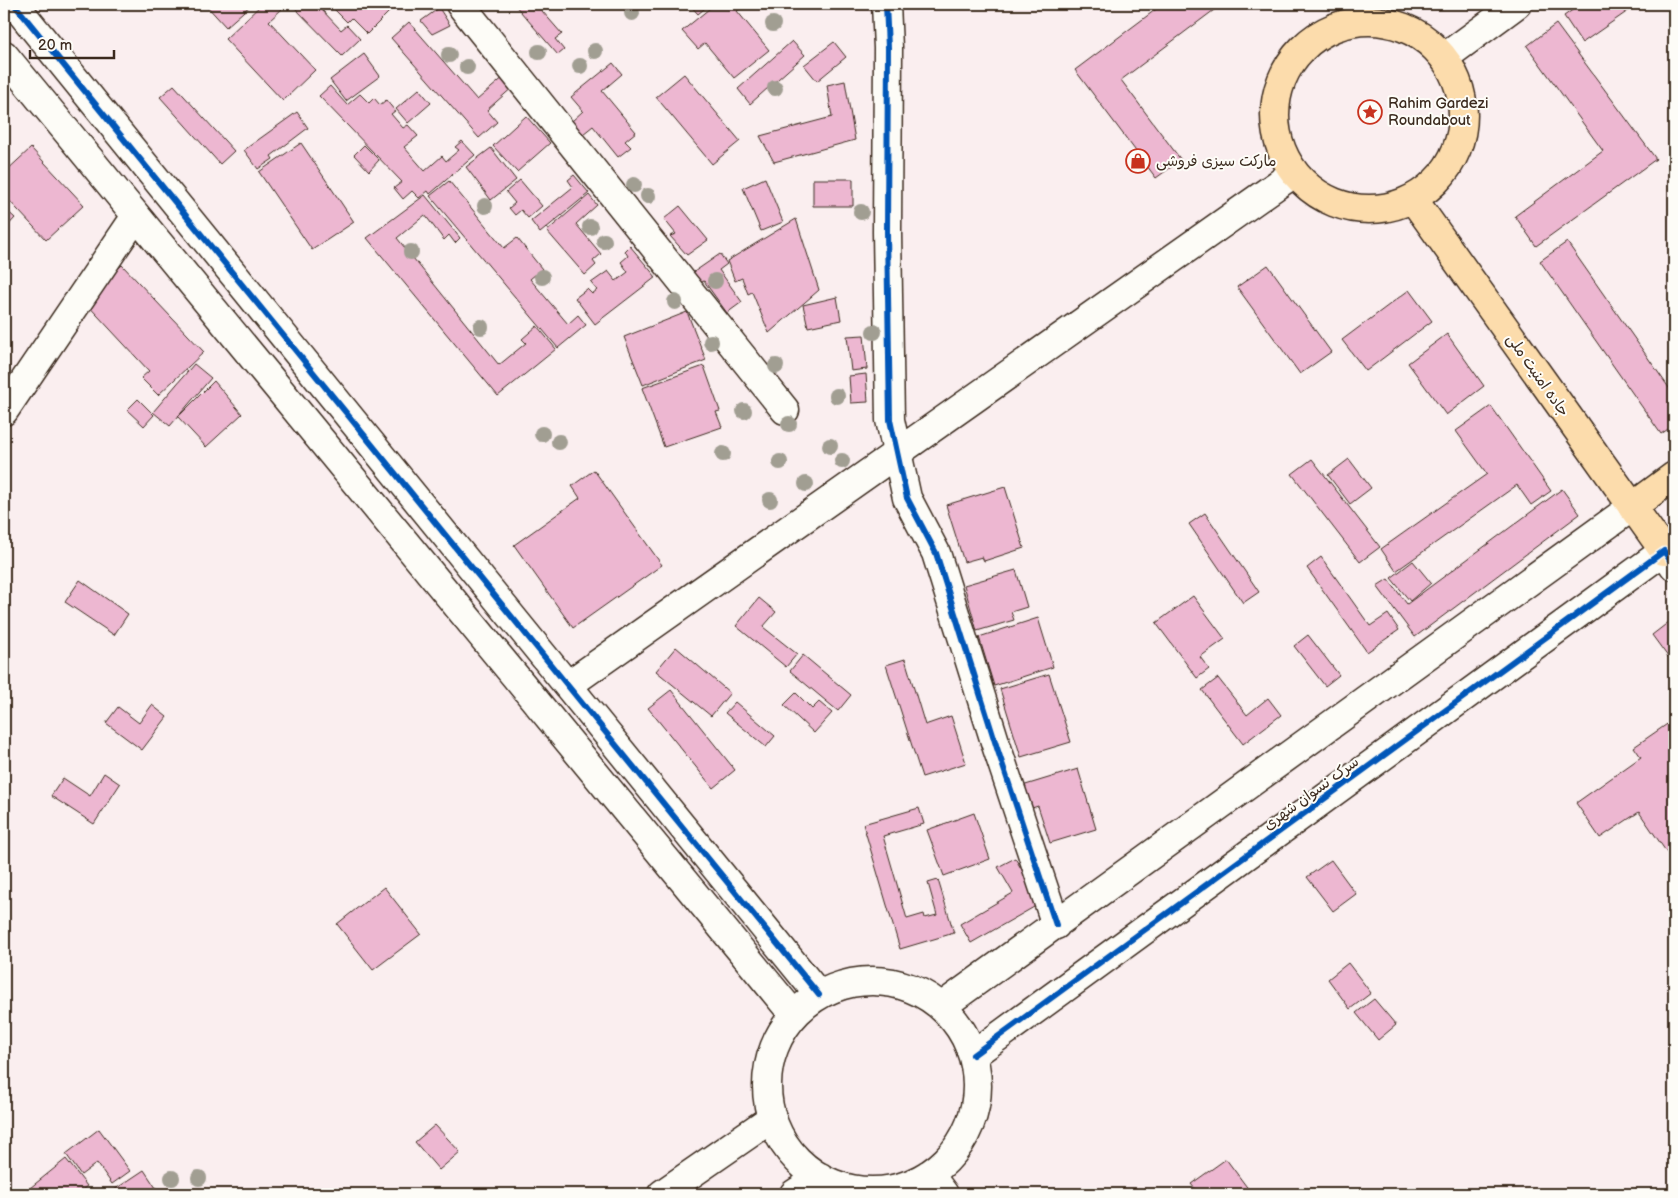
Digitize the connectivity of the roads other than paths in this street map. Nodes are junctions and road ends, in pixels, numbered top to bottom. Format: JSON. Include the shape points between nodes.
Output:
{"nodes":[{"id":1,"x":14,"y":4,"type":"edge"},
{"id":2,"x":460,"y":4,"type":"edge"},
{"id":3,"x":886,"y":4,"type":"edge"},
{"id":4,"x":1517,"y":4,"type":"edge"},
{"id":5,"x":1351,"y":12,"type":"edge"},
{"id":6,"x":4,"y":56,"type":"edge"},
{"id":7,"x":1445,"y":57,"type":"junction"},
{"id":8,"x":1294,"y":174,"type":"junction"},
{"id":9,"x":1413,"y":199,"type":"junction"},
{"id":10,"x":136,"y":216,"type":"junction"},
{"id":11,"x":785,"y":410,"type":"dead end"},
{"id":12,"x":4,"y":411,"type":"edge"},
{"id":13,"x":898,"y":453,"type":"junction"},
{"id":14,"x":1674,"y":476,"type":"edge"},
{"id":15,"x":1632,"y":507,"type":"junction"},
{"id":16,"x":1671,"y":554,"type":"edge"},
{"id":17,"x":568,"y":685,"type":"junction"},
{"id":18,"x":1056,"y":925,"type":"junction"},
{"id":19,"x":819,"y":995,"type":"junction"},
{"id":20,"x":941,"y":1007,"type":"junction"},
{"id":21,"x":794,"y":1015,"type":"junction"},
{"id":22,"x":973,"y":1055,"type":"junction"},
{"id":23,"x":772,"y":1118,"type":"junction"},
{"id":24,"x":820,"y":1176,"type":"junction"},
{"id":25,"x":936,"y":1184,"type":"edge"},
{"id":26,"x":662,"y":1194,"type":"edge"},
{"id":27,"x":794,"y":1194,"type":"edge"}],
"edges":[{"from":1,"to":17,"type":"street"},
{"from":2,"to":11,"type":"street"},
{"from":3,"to":13,"type":"street","via":[[890,420]]},
{"from":4,"to":7,"type":"street"},
{"from":5,"to":7,"type":"main road","via":[[1387,21],[1419,34]]},
{"from":5,"to":8,"type":"main road","via":[[1297,52],[1280,80],[1273,112],[1279,145]]},
{"from":6,"to":10,"type":"street"},
{"from":7,"to":9,"type":"main road","via":[[1460,87],[1464,120],[1456,152],[1439,180]]},
{"from":8,"to":9,"type":"main road","via":[[1319,195],[1349,208],[1382,209]]},
{"from":8,"to":13,"type":"street"},
{"from":9,"to":15,"type":"main road","name":"جاده امنیت ملی"},
{"from":10,"to":12,"type":"street"},
{"from":10,"to":21,"type":"street"},
{"from":13,"to":17,"type":"street"},
{"from":13,"to":18,"type":"street","via":[[907,498],[936,553]]},
{"from":14,"to":15,"type":"main road"},
{"from":15,"to":16,"type":"main road","name":"جاده امنیت ملی"},
{"from":15,"to":18,"type":"street"},
{"from":16,"to":22,"type":"street","name":"سرک نسوان شهری"},
{"from":17,"to":19,"type":"street"},
{"from":18,"to":20,"type":"street"},
{"from":19,"to":20,"type":"street","via":[[850,983],[882,981],[914,989]]},
{"from":19,"to":21,"type":"street"},
{"from":20,"to":22,"type":"street","via":[[960,1029]]},
{"from":21,"to":23,"type":"street","via":[[778,1038],[770,1063],[767,1091]]},
{"from":22,"to":25,"type":"street","via":[[977,1085],[974,1114],[962,1142],[942,1165]]},
{"from":23,"to":24,"type":"street","via":[[788,1148],[799,1161]]},
{"from":23,"to":26,"type":"street"},
{"from":24,"to":25,"type":"street","via":[[844,1187],[870,1191],[896,1188],[921,1180]]},
{"from":24,"to":27,"type":"street"}]}
